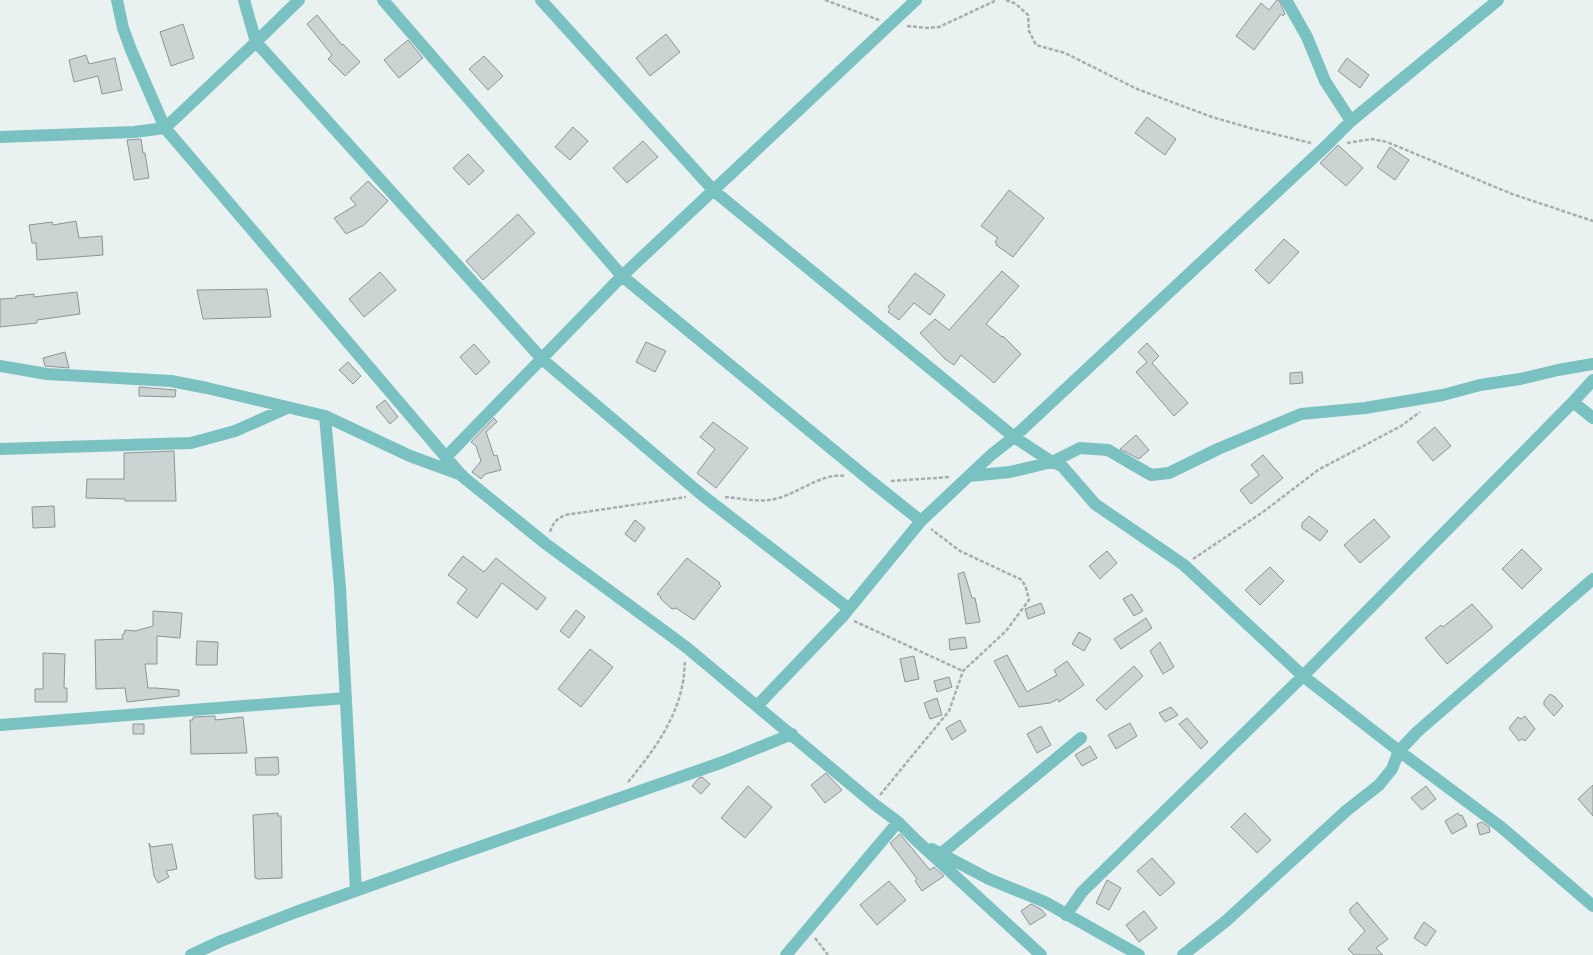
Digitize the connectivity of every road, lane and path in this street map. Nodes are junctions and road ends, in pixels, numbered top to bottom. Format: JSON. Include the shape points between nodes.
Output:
{"nodes":[{"id":1,"x":117,"y":0,"type":"edge"},
{"id":2,"x":244,"y":0,"type":"edge"},
{"id":3,"x":299,"y":0,"type":"edge"},
{"id":4,"x":383,"y":0,"type":"edge"},
{"id":5,"x":541,"y":0,"type":"edge"},
{"id":6,"x":825,"y":0,"type":"edge"},
{"id":7,"x":916,"y":0,"type":"edge"},
{"id":8,"x":997,"y":0,"type":"edge"},
{"id":9,"x":1006,"y":0,"type":"edge"},
{"id":10,"x":1286,"y":0,"type":"edge"},
{"id":11,"x":1498,"y":0,"type":"edge"},
{"id":12,"x":889,"y":24,"type":"junction"},
{"id":13,"x":256,"y":42,"type":"junction"},
{"id":14,"x":1351,"y":121,"type":"junction"},
{"id":15,"x":165,"y":128,"type":"junction"},
{"id":16,"x":0,"y":137,"type":"edge"},
{"id":17,"x":1325,"y":147,"type":"junction"},
{"id":18,"x":714,"y":191,"type":"junction"},
{"id":19,"x":1593,"y":221,"type":"edge"},
{"id":20,"x":622,"y":276,"type":"junction"},
{"id":21,"x":542,"y":359,"type":"junction"},
{"id":22,"x":1593,"y":364,"type":"edge"},
{"id":23,"x":0,"y":366,"type":"edge"},
{"id":24,"x":1593,"y":380,"type":"edge"},
{"id":25,"x":1573,"y":402,"type":"junction"},
{"id":26,"x":288,"y":408,"type":"junction"},
{"id":27,"x":1425,"y":408,"type":"dead end"},
{"id":28,"x":325,"y":416,"type":"junction"},
{"id":29,"x":1593,"y":418,"type":"edge"},
{"id":30,"x":1014,"y":437,"type":"junction"},
{"id":31,"x":0,"y":449,"type":"edge"},
{"id":32,"x":446,"y":457,"type":"junction"},
{"id":33,"x":1052,"y":462,"type":"junction"},
{"id":34,"x":462,"y":476,"type":"junction"},
{"id":35,"x":969,"y":476,"type":"junction"},
{"id":36,"x":850,"y":477,"type":"dead end"},
{"id":37,"x":872,"y":482,"type":"junction"},
{"id":38,"x":702,"y":495,"type":"junction"},
{"id":39,"x":724,"y":497,"type":"dead end"},
{"id":40,"x":920,"y":521,"type":"junction"},
{"id":41,"x":546,"y":544,"type":"junction"},
{"id":42,"x":1184,"y":565,"type":"junction"},
{"id":43,"x":1593,"y":579,"type":"edge"},
{"id":44,"x":846,"y":612,"type":"junction"},
{"id":45,"x":686,"y":647,"type":"junction"},
{"id":46,"x":963,"y":671,"type":"junction"},
{"id":47,"x":1303,"y":676,"type":"junction"},
{"id":48,"x":346,"y":698,"type":"junction"},
{"id":49,"x":757,"y":706,"type":"junction"},
{"id":50,"x":0,"y":725,"type":"edge"},
{"id":51,"x":792,"y":734,"type":"junction"},
{"id":52,"x":1081,"y":738,"type":"dead end"},
{"id":53,"x":1399,"y":751,"type":"junction"},
{"id":54,"x":614,"y":799,"type":"junction"},
{"id":55,"x":874,"y":804,"type":"junction"},
{"id":56,"x":898,"y":822,"type":"junction"},
{"id":57,"x":938,"y":856,"type":"junction"},
{"id":58,"x":356,"y":891,"type":"junction"},
{"id":59,"x":1593,"y":906,"type":"edge"},
{"id":60,"x":1066,"y":915,"type":"junction"},
{"id":61,"x":808,"y":930,"type":"junction"},
{"id":62,"x":191,"y":955,"type":"edge"},
{"id":63,"x":786,"y":955,"type":"edge"},
{"id":64,"x":828,"y":955,"type":"edge"},
{"id":65,"x":1041,"y":955,"type":"edge"},
{"id":66,"x":1139,"y":955,"type":"edge"},
{"id":67,"x":1183,"y":955,"type":"edge"}],
"edges":[{"from":1,"to":15,"type":"street","via":[[131,50]]},
{"from":2,"to":13,"type":"street"},
{"from":3,"to":13,"type":"street"},
{"from":4,"to":20,"type":"street"},
{"from":5,"to":18,"type":"street"},
{"from":6,"to":12,"type":"path"},
{"from":7,"to":12,"type":"street"},
{"from":8,"to":12,"type":"path","via":[[939,27]]},
{"from":9,"to":17,"type":"path","via":[[1016,4],[1028,15],[1029,31],[1036,45],[1065,53],[1137,89],[1212,117]]},
{"from":10,"to":14,"type":"street","via":[[1307,37],[1325,81]]},
{"from":11,"to":14,"type":"street"},
{"from":12,"to":18,"type":"street"},
{"from":13,"to":15,"type":"street"},
{"from":13,"to":21,"type":"street"},
{"from":14,"to":17,"type":"street"},
{"from":15,"to":16,"type":"street","via":[[134,132]]},
{"from":15,"to":32,"type":"street"},
{"from":17,"to":19,"type":"path","via":[[1372,139],[1387,142],[1512,194]]},
{"from":17,"to":30,"type":"street"},
{"from":18,"to":20,"type":"street"},
{"from":18,"to":30,"type":"street"},
{"from":20,"to":21,"type":"street"},
{"from":20,"to":37,"type":"street"},
{"from":21,"to":32,"type":"street"},
{"from":21,"to":38,"type":"street"},
{"from":22,"to":33,"type":"street","via":[[1480,385],[1443,395],[1365,408],[1301,414],[1168,473],[1151,475],[1108,450],[1080,448]]},
{"from":23,"to":26,"type":"street","via":[[47,374],[171,381]]},
{"from":24,"to":25,"type":"street"},
{"from":25,"to":29,"type":"street"},
{"from":25,"to":47,"type":"street"},
{"from":26,"to":28,"type":"street"},
{"from":26,"to":31,"type":"street","via":[[235,431],[191,443]]},
{"from":27,"to":42,"type":"path","via":[[1401,426],[1318,470],[1263,512]]},
{"from":28,"to":34,"type":"street","via":[[410,456]]},
{"from":28,"to":48,"type":"street","via":[[340,588]]},
{"from":30,"to":33,"type":"street"},
{"from":30,"to":35,"type":"street"},
{"from":32,"to":34,"type":"street"},
{"from":33,"to":35,"type":"street","via":[[1010,472]]},
{"from":33,"to":42,"type":"street","via":[[1062,466],[1095,504]]},
{"from":34,"to":41,"type":"street"},
{"from":35,"to":37,"type":"path"},
{"from":35,"to":40,"type":"street"},
{"from":36,"to":39,"type":"path","via":[[826,477],[789,495],[768,501]]},
{"from":37,"to":40,"type":"street"},
{"from":38,"to":41,"type":"path","via":[[565,515],[552,525]]},
{"from":38,"to":44,"type":"street"},
{"from":40,"to":44,"type":"street"},
{"from":40,"to":46,"type":"path","via":[[960,552],[1022,580],[1026,588],[1029,600],[1006,632]]},
{"from":41,"to":45,"type":"street"},
{"from":42,"to":47,"type":"street"},
{"from":43,"to":53,"type":"street","via":[[1432,719]]},
{"from":44,"to":46,"type":"path"},
{"from":44,"to":49,"type":"street"},
{"from":45,"to":49,"type":"street"},
{"from":45,"to":54,"type":"path","via":[[682,688],[670,721],[653,750]]},
{"from":46,"to":55,"type":"path","via":[[949,711]]},
{"from":47,"to":53,"type":"street"},
{"from":47,"to":60,"type":"street","via":[[1082,892]]},
{"from":48,"to":50,"type":"street"},
{"from":48,"to":58,"type":"street"},
{"from":49,"to":51,"type":"street"},
{"from":51,"to":54,"type":"street","via":[[723,762]]},
{"from":51,"to":55,"type":"street"},
{"from":52,"to":57,"type":"street"},
{"from":53,"to":59,"type":"street","via":[[1501,826]]},
{"from":53,"to":67,"type":"street","via":[[1392,769],[1379,785],[1346,811],[1226,921]]},
{"from":54,"to":58,"type":"street"},
{"from":55,"to":56,"type":"street"},
{"from":56,"to":57,"type":"street","via":[[917,841]]},
{"from":56,"to":61,"type":"street"},
{"from":57,"to":60,"type":"street","via":[[1045,902]]},
{"from":57,"to":65,"type":"street"},
{"from":58,"to":62,"type":"street","via":[[283,917]]},
{"from":60,"to":66,"type":"street"},
{"from":61,"to":63,"type":"street"},
{"from":61,"to":64,"type":"path"}]}
